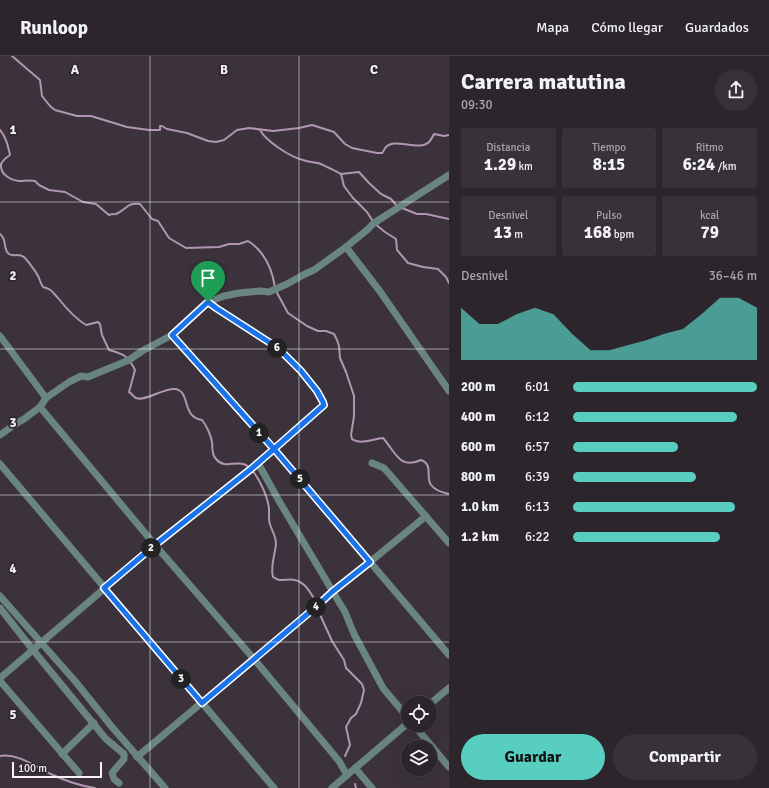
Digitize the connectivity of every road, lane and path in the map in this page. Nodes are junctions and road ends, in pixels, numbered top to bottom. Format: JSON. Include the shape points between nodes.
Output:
{"nodes":[{"id":1,"x":449,"y":175,"type":"edge"},
{"id":2,"x":346,"y":247,"type":"junction"},
{"id":3,"x":208,"y":302,"type":"junction"},
{"id":4,"x":172,"y":335,"type":"junction"},
{"id":5,"x":0,"y":336,"type":"edge"},
{"id":6,"x":449,"y":391,"type":"edge"},
{"id":7,"x":46,"y":398,"type":"junction"},
{"id":8,"x":40,"y":407,"type":"junction"},
{"id":9,"x":0,"y":434,"type":"edge"},
{"id":10,"x":274,"y":449,"type":"junction"},
{"id":11,"x":258,"y":463,"type":"junction"},
{"id":12,"x":372,"y":463,"type":"dead end"},
{"id":13,"x":0,"y":464,"type":"edge"},
{"id":14,"x":426,"y":516,"type":"junction"},
{"id":15,"x":449,"y":543,"type":"edge"},
{"id":16,"x":155,"y":545,"type":"junction"},
{"id":17,"x":370,"y":562,"type":"junction"},
{"id":18,"x":104,"y":588,"type":"junction"},
{"id":19,"x":332,"y":592,"type":"junction"},
{"id":20,"x":0,"y":596,"type":"edge"},
{"id":21,"x":0,"y":608,"type":"edge"},
{"id":22,"x":41,"y":642,"type":"junction"},
{"id":23,"x":33,"y":650,"type":"junction"},
{"id":24,"x":449,"y":655,"type":"edge"},
{"id":25,"x":254,"y":659,"type":"junction"},
{"id":26,"x":0,"y":678,"type":"edge"},
{"id":27,"x":0,"y":681,"type":"edge"},
{"id":28,"x":449,"y":688,"type":"edge"},
{"id":29,"x":437,"y":698,"type":"edge"},
{"id":30,"x":202,"y":703,"type":"junction"},
{"id":31,"x":401,"y":710,"type":"edge"},
{"id":32,"x":94,"y":723,"type":"junction"},
{"id":33,"x":401,"y":730,"type":"edge"},
{"id":34,"x":420,"y":732,"type":"edge"},
{"id":35,"x":62,"y":754,"type":"junction"},
{"id":36,"x":137,"y":756,"type":"junction"},
{"id":37,"x":449,"y":767,"type":"edge"},
{"id":38,"x":354,"y":768,"type":"junction"},
{"id":39,"x":79,"y":773,"type":"dead end"},
{"id":40,"x":347,"y":775,"type":"junction"},
{"id":41,"x":119,"y":783,"type":"dead end"},
{"id":42,"x":164,"y":788,"type":"edge"},
{"id":43,"x":274,"y":788,"type":"edge"},
{"id":44,"x":332,"y":788,"type":"edge"},
{"id":45,"x":372,"y":788,"type":"edge"}],
"edges":[{"from":1,"to":2,"type":"street","via":[[374,223]]},
{"from":2,"to":3,"type":"street","via":[[314,270],[276,290],[239,293]]},
{"from":2,"to":6,"type":"street"},
{"from":3,"to":4,"type":"street"},
{"from":3,"to":10,"type":"street","via":[[275,346],[301,371],[323,402],[324,405]]},
{"from":4,"to":7,"type":"street","via":[[130,360],[88,377],[81,376]]},
{"from":4,"to":10,"type":"street"},
{"from":5,"to":7,"type":"street"},
{"from":7,"to":8,"type":"street"},
{"from":8,"to":9,"type":"street"},
{"from":8,"to":16,"type":"street"},
{"from":10,"to":11,"type":"street"},
{"from":10,"to":17,"type":"street"},
{"from":11,"to":16,"type":"street"},
{"from":11,"to":19,"type":"street"},
{"from":12,"to":14,"type":"street","via":[[384,468]]},
{"from":13,"to":18,"type":"street"},
{"from":14,"to":15,"type":"street"},
{"from":14,"to":17,"type":"street"},
{"from":16,"to":18,"type":"street"},
{"from":16,"to":25,"type":"street"},
{"from":17,"to":19,"type":"street"},
{"from":17,"to":24,"type":"street"},
{"from":18,"to":22,"type":"street"},
{"from":18,"to":30,"type":"street"},
{"from":19,"to":25,"type":"street"},
{"from":19,"to":31,"type":"street","via":[[345,612],[383,688]]},
{"from":20,"to":22,"type":"street"},
{"from":21,"to":23,"type":"street"},
{"from":22,"to":23,"type":"street"},
{"from":22,"to":36,"type":"street"},
{"from":23,"to":26,"type":"street"},
{"from":23,"to":32,"type":"street"},
{"from":25,"to":30,"type":"street"},
{"from":25,"to":40,"type":"street","via":[[339,761]]},
{"from":27,"to":35,"type":"street"},
{"from":28,"to":29,"type":"street"},
{"from":30,"to":36,"type":"street"},
{"from":30,"to":43,"type":"street"},
{"from":32,"to":35,"type":"street"},
{"from":32,"to":41,"type":"street","via":[[106,739],[124,754],[124,759],[112,773]]},
{"from":33,"to":38,"type":"street"},
{"from":34,"to":37,"type":"street"},
{"from":35,"to":39,"type":"street"},
{"from":36,"to":42,"type":"street"},
{"from":38,"to":40,"type":"street"},
{"from":38,"to":45,"type":"street"},
{"from":40,"to":44,"type":"street"}]}
